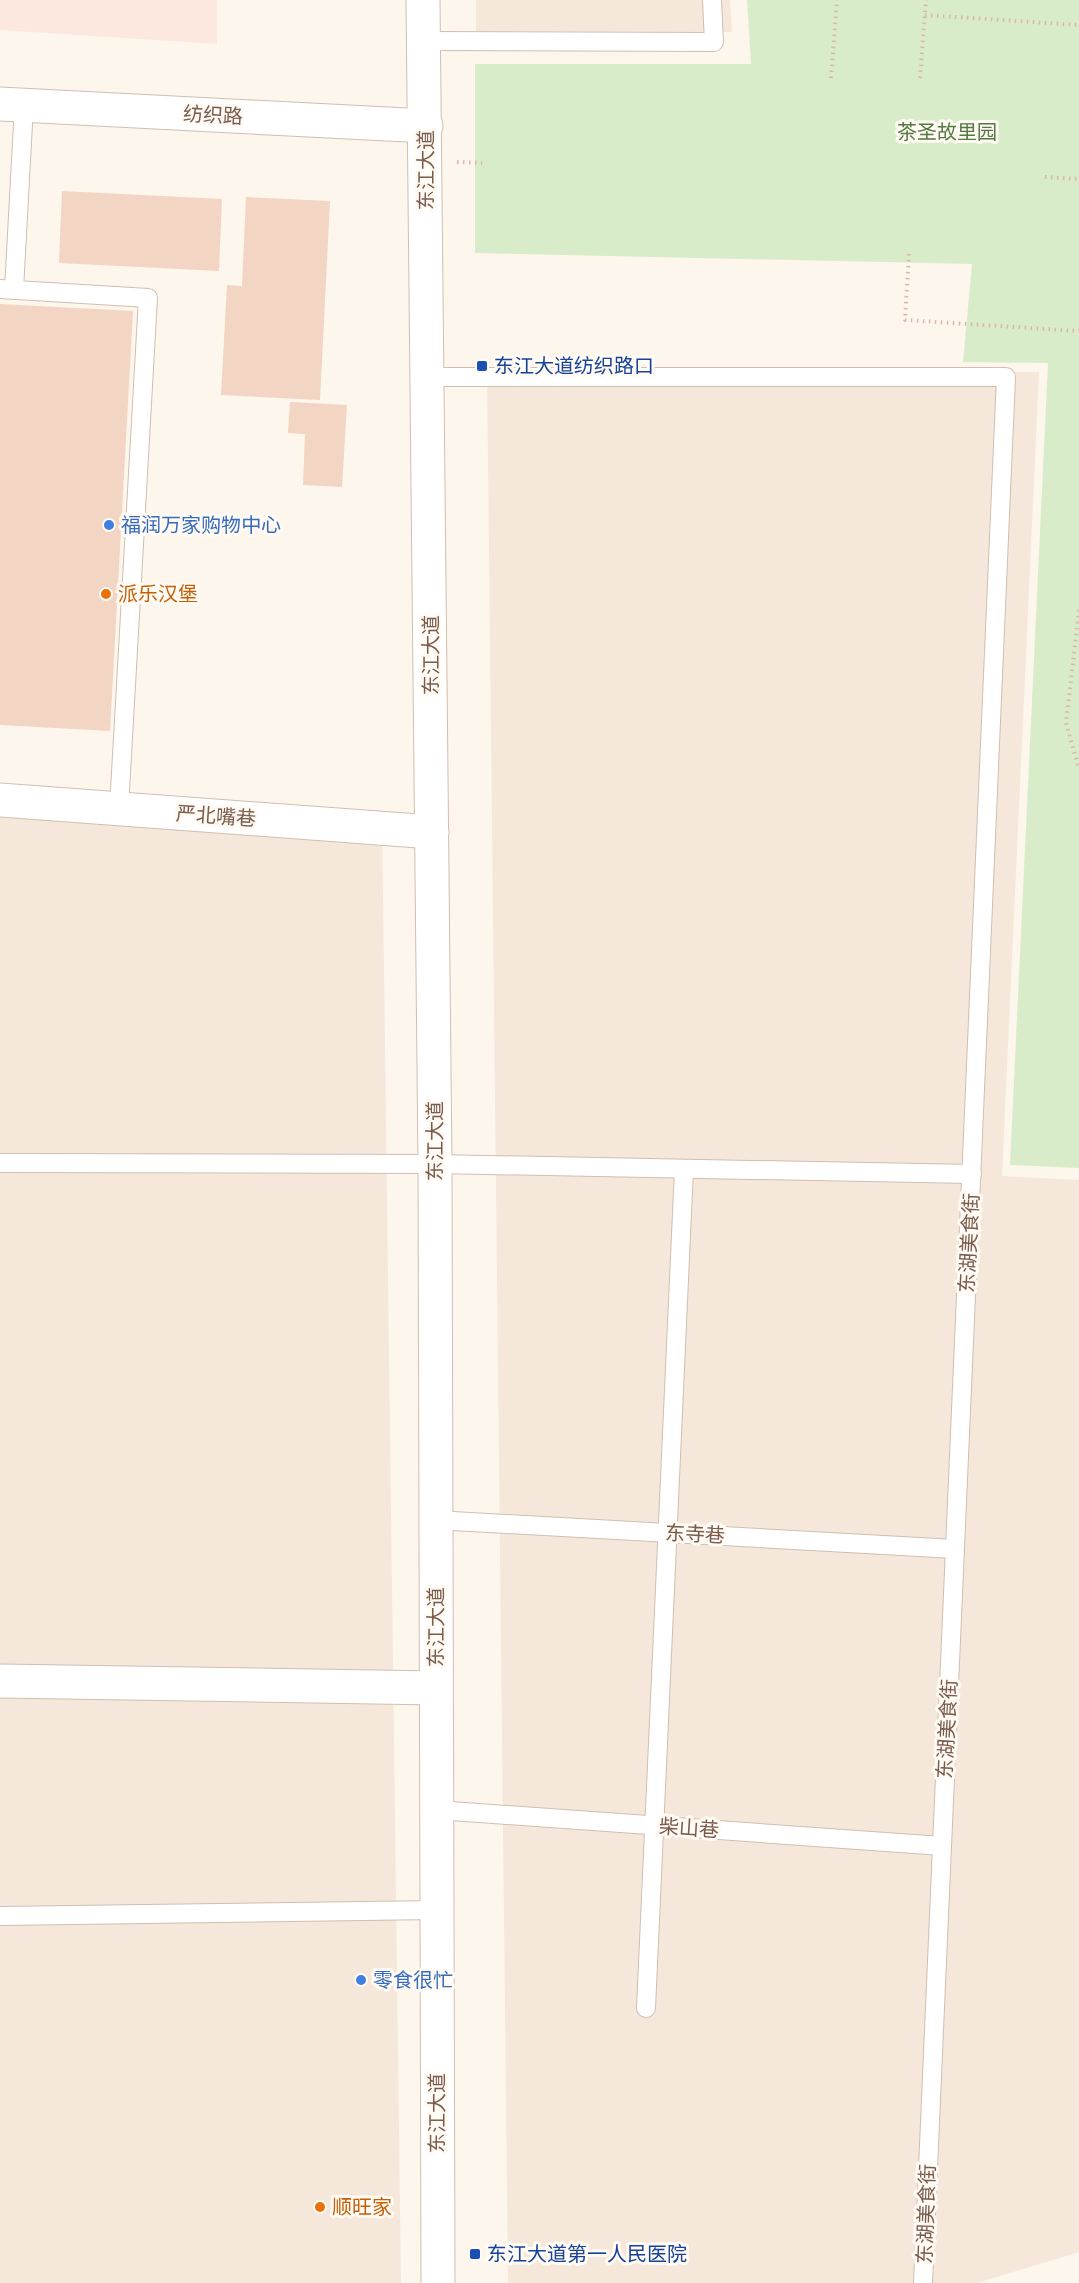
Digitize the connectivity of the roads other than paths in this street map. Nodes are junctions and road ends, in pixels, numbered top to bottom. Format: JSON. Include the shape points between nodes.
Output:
{"nodes":[{"id":1,"x":423,"y":0,"type":"edge"},
{"id":2,"x":712,"y":0,"type":"edge"},
{"id":3,"x":424,"y":41,"type":"junction"},
{"id":4,"x":12,"y":104,"type":"edge"},
{"id":5,"x":426,"y":126,"type":"junction"},
{"id":6,"x":7,"y":289,"type":"edge"},
{"id":7,"x":428,"y":377,"type":"junction"},
{"id":8,"x":0,"y":800,"type":"edge"},
{"id":9,"x":119,"y":808,"type":"junction"},
{"id":10,"x":432,"y":832,"type":"junction"},
{"id":11,"x":0,"y":1163,"type":"edge"},
{"id":12,"x":435,"y":1164,"type":"junction"},
{"id":13,"x":684,"y":1169,"type":"junction"},
{"id":14,"x":972,"y":1174,"type":"junction"},
{"id":15,"x":435,"y":1520,"type":"junction"},
{"id":16,"x":667,"y":1532,"type":"junction"},
{"id":17,"x":955,"y":1549,"type":"junction"},
{"id":18,"x":0,"y":1682,"type":"edge"},
{"id":19,"x":436,"y":1688,"type":"junction"},
{"id":20,"x":437,"y":1810,"type":"junction"},
{"id":21,"x":654,"y":1826,"type":"junction"},
{"id":22,"x":942,"y":1846,"type":"junction"},
{"id":23,"x":437,"y":1910,"type":"junction"},
{"id":24,"x":0,"y":1916,"type":"edge"},
{"id":25,"x":646,"y":2008,"type":"dead end"},
{"id":26,"x":438,"y":2283,"type":"edge"},
{"id":27,"x":923,"y":2283,"type":"edge"}],
"edges":[{"from":1,"to":3,"type":"street","name":"东江大道"},
{"from":2,"to":3,"type":"lane","via":[[714,42]]},
{"from":3,"to":5,"type":"street","name":"东江大道"},
{"from":4,"to":5,"type":"street","name":"纺织路"},
{"from":4,"to":6,"type":"lane"},
{"from":5,"to":7,"type":"street","name":"东江大道"},
{"from":6,"to":9,"type":"lane","via":[[148,298]]},
{"from":7,"to":10,"type":"street","name":"东江大道"},
{"from":7,"to":14,"type":"lane","name":"东湖美食街","via":[[1006,377]]},
{"from":8,"to":9,"type":"street","name":"严北嘴巷"},
{"from":9,"to":10,"type":"street","name":"严北嘴巷"},
{"from":10,"to":12,"type":"street","name":"东江大道"},
{"from":11,"to":12,"type":"lane"},
{"from":12,"to":13,"type":"lane"},
{"from":12,"to":15,"type":"street","name":"东江大道"},
{"from":13,"to":14,"type":"lane"},
{"from":13,"to":16,"type":"lane"},
{"from":14,"to":17,"type":"lane","name":"东湖美食街"},
{"from":15,"to":16,"type":"lane","name":"东寺巷"},
{"from":15,"to":19,"type":"street","name":"东江大道"},
{"from":16,"to":17,"type":"lane","name":"东寺巷"},
{"from":16,"to":21,"type":"lane"},
{"from":17,"to":22,"type":"lane","name":"东湖美食街"},
{"from":18,"to":19,"type":"street"},
{"from":19,"to":20,"type":"street","name":"东江大道"},
{"from":20,"to":21,"type":"lane","name":"柴山巷"},
{"from":20,"to":23,"type":"street","name":"东江大道"},
{"from":21,"to":22,"type":"lane","name":"柴山巷"},
{"from":21,"to":25,"type":"lane"},
{"from":22,"to":27,"type":"lane","name":"东湖美食街"},
{"from":23,"to":24,"type":"lane"},
{"from":23,"to":26,"type":"street","name":"东江大道"}]}
